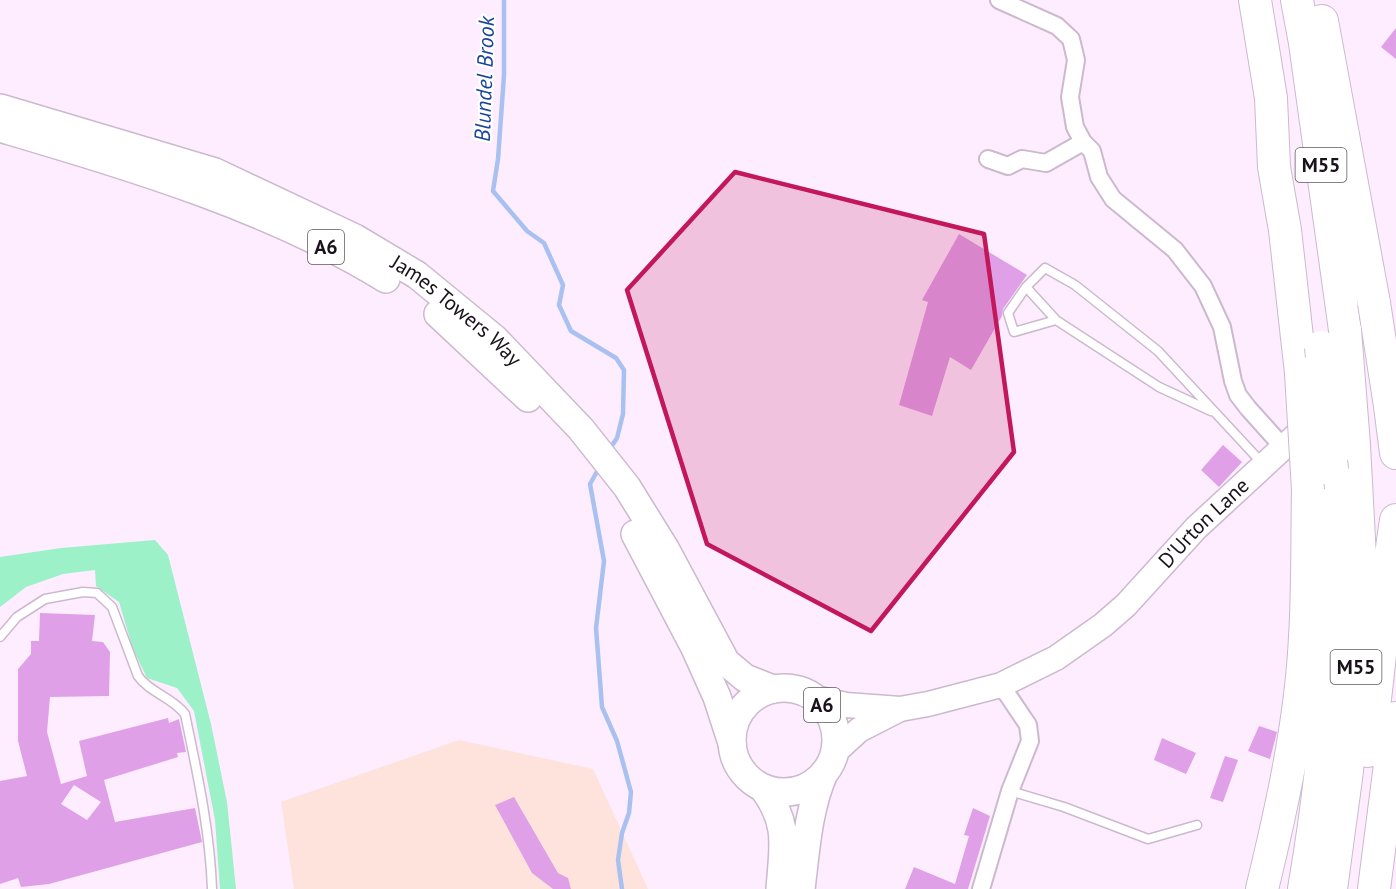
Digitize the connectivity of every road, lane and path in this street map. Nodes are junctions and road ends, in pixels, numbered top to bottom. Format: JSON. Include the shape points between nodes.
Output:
{"nodes":[{"id":1,"x":999,"y":0,"type":"edge"},
{"id":2,"x":1255,"y":0,"type":"edge"},
{"id":3,"x":1297,"y":0,"type":"edge"},
{"id":4,"x":1317,"y":0,"type":"edge"},
{"id":5,"x":1325,"y":0,"type":"edge"},
{"id":6,"x":1329,"y":56,"type":"junction"},
{"id":7,"x":1271,"y":98,"type":"junction"},
{"id":8,"x":0,"y":108,"type":"edge"},
{"id":9,"x":0,"y":128,"type":"edge"},
{"id":10,"x":1083,"y":142,"type":"junction"},
{"id":11,"x":988,"y":159,"type":"dead end"},
{"id":12,"x":1026,"y":286,"type":"junction"},
{"id":13,"x":1056,"y":320,"type":"junction"},
{"id":14,"x":1333,"y":338,"type":"junction"},
{"id":15,"x":1396,"y":344,"type":"edge"},
{"id":16,"x":1217,"y":414,"type":"junction"},
{"id":17,"x":1283,"y":447,"type":"junction"},
{"id":18,"x":1396,"y":453,"type":"edge"},
{"id":19,"x":1263,"y":464,"type":"junction"},
{"id":20,"x":1396,"y":520,"type":"edge"},
{"id":21,"x":0,"y":638,"type":"edge"},
{"id":22,"x":1001,"y":685,"type":"junction"},
{"id":23,"x":773,"y":689,"type":"junction"},
{"id":24,"x":814,"y":698,"type":"junction"},
{"id":25,"x":900,"y":709,"type":"junction"},
{"id":26,"x":1396,"y":718,"type":"edge"},
{"id":27,"x":732,"y":743,"type":"junction"},
{"id":28,"x":830,"y":762,"type":"junction"},
{"id":29,"x":763,"y":788,"type":"junction"},
{"id":30,"x":1010,"y":791,"type":"junction"},
{"id":31,"x":1197,"y":825,"type":"dead end"},
{"id":32,"x":213,"y":889,"type":"edge"},
{"id":33,"x":780,"y":889,"type":"edge"},
{"id":34,"x":801,"y":889,"type":"edge"},
{"id":35,"x":981,"y":889,"type":"edge"},
{"id":36,"x":1262,"y":889,"type":"edge"},
{"id":37,"x":1304,"y":889,"type":"edge"},
{"id":38,"x":1331,"y":889,"type":"edge"},
{"id":39,"x":1345,"y":889,"type":"edge"},
{"id":40,"x":1374,"y":889,"type":"edge"}],
"edges":[{"from":1,"to":10,"type":"street","via":[[1058,26],[1071,39],[1077,60],[1070,97],[1075,127]]},
{"from":2,"to":7,"type":"highway","number":"M55"},
{"from":3,"to":14,"type":"highway","number":"M55","via":[[1305,43]]},
{"from":4,"to":6,"type":"highway","number":"M55"},
{"from":5,"to":6,"type":"highway","number":"M55"},
{"from":6,"to":18,"type":"highway","number":"M55","bridge":true,"via":[[1374,303]]},
{"from":7,"to":14,"type":"highway","number":"M55"},
{"from":7,"to":36,"type":"highway","number":"M55","bridge":true,"via":[[1274,167],[1302,373],[1308,490],[1305,638],[1298,706]]},
{"from":8,"to":23,"type":"main road","name":"James Towers Way","number":"A6","via":[[215,172],[355,238],[417,275],[495,339],[586,436],[627,487],[666,549],[726,662],[755,684]]},
{"from":9,"to":27,"type":"main road","name":"James Towers Way","number":"A6","via":[[210,195],[361,263],[427,303],[541,411],[590,468],[625,517],[695,648]]},
{"from":10,"to":11,"type":"street","via":[[1046,163],[1022,159],[1008,166]]},
{"from":10,"to":17,"type":"street","via":[[1092,151],[1099,177],[1113,199],[1174,250],[1203,286],[1222,327],[1238,395]]},
{"from":12,"to":13,"type":"lane"},
{"from":12,"to":13,"type":"lane","via":[[1008,313],[1014,332]]},
{"from":12,"to":16,"type":"lane","via":[[1044,268],[1075,285],[1158,351]]},
{"from":13,"to":16,"type":"lane","via":[[1159,387]]},
{"from":14,"to":37,"type":"highway","number":"M55","bridge":true,"via":[[1328,698],[1321,779]]},
{"from":14,"to":38,"type":"highway","number":"M55","bridge":true,"via":[[1354,444],[1360,558],[1347,771]]},
{"from":15,"to":17,"type":"street","name":"D'Urton Lane"},
{"from":16,"to":19,"type":"lane"},
{"from":17,"to":19,"type":"street","name":"D'Urton Lane"},
{"from":19,"to":22,"type":"street","name":"D'Urton Lane","via":[[1196,528],[1118,613],[1056,658]]},
{"from":20,"to":39,"type":"highway","number":"M55","via":[[1375,704]]},
{"from":21,"to":32,"type":"lane","via":[[16,617],[45,599],[97,593],[112,607],[138,676],[145,686],[177,704],[185,714],[204,808]]},
{"from":22,"to":25,"type":"street","name":"D'Urton Lane"},
{"from":22,"to":30,"type":"street","via":[[1030,732],[1027,751]]},
{"from":23,"to":24,"type":"main road","number":"A6","via":[[795,689]]},
{"from":23,"to":27,"type":"main road","number":"A6","via":[[759,694],[742,709]]},
{"from":24,"to":25,"type":"street","name":"D'Urton Lane"},
{"from":24,"to":28,"type":"main road","number":"A6","via":[[833,722],[836,737]]},
{"from":25,"to":28,"type":"street","name":"D'Urton Lane","via":[[859,730]]},
{"from":26,"to":40,"type":"highway"},
{"from":27,"to":29,"type":"main road","number":"A6","via":[[745,775]]},
{"from":28,"to":29,"type":"main road","via":[[812,784],[796,791]]},
{"from":28,"to":34,"type":"main road","number":"A6","via":[[813,801]]},
{"from":29,"to":33,"type":"main road","number":"A6","via":[[778,810],[782,826]]},
{"from":30,"to":31,"type":"lane","via":[[1148,839]]},
{"from":30,"to":35,"type":"street"}]}
